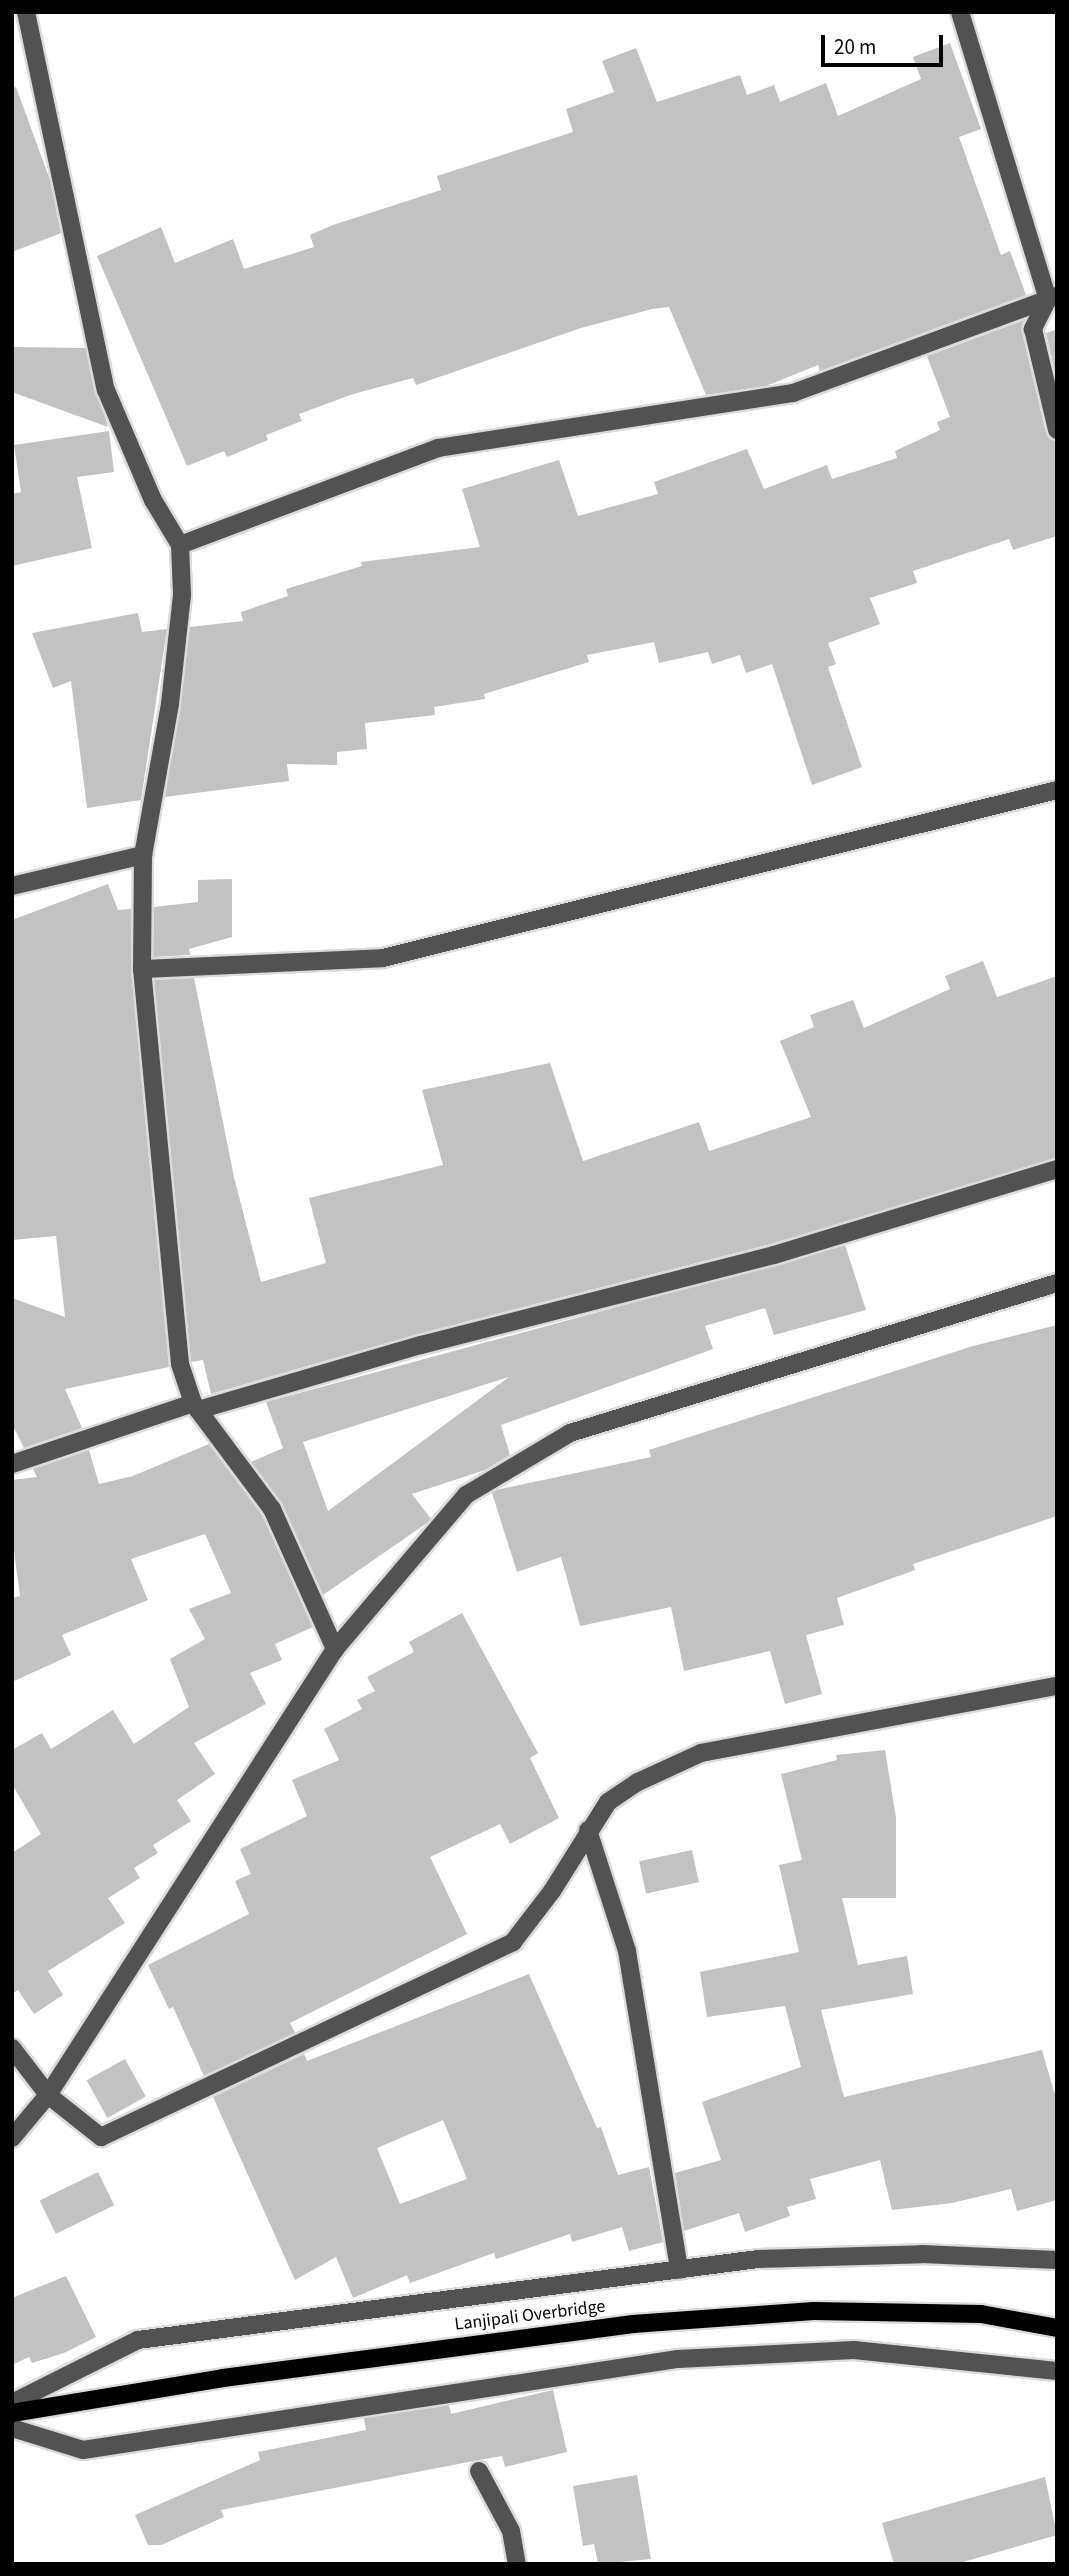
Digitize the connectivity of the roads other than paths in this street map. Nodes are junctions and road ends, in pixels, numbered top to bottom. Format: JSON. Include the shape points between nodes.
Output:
{"nodes":[{"id":1,"x":26,"y":12,"type":"edge"},
{"id":2,"x":960,"y":12,"type":"edge"},
{"id":3,"x":1052,"y":298,"type":"edge"},
{"id":4,"x":1057,"y":430,"type":"edge"},
{"id":5,"x":180,"y":545,"type":"junction"},
{"id":6,"x":1057,"y":790,"type":"edge"},
{"id":7,"x":143,"y":855,"type":"junction"},
{"id":8,"x":12,"y":886,"type":"edge"},
{"id":9,"x":142,"y":969,"type":"junction"},
{"id":10,"x":1057,"y":1169,"type":"edge"},
{"id":11,"x":1057,"y":1283,"type":"edge"},
{"id":12,"x":196,"y":1407,"type":"junction"},
{"id":13,"x":12,"y":1464,"type":"edge"},
{"id":14,"x":335,"y":1649,"type":"junction"},
{"id":15,"x":1057,"y":1686,"type":"edge"},
{"id":16,"x":588,"y":1830,"type":"junction"},
{"id":17,"x":12,"y":2048,"type":"edge"},
{"id":18,"x":48,"y":2095,"type":"junction"},
{"id":19,"x":12,"y":2138,"type":"edge"},
{"id":20,"x":1057,"y":2260,"type":"edge"},
{"id":21,"x":679,"y":2270,"type":"junction"},
{"id":22,"x":1057,"y":2328,"type":"edge"},
{"id":23,"x":1057,"y":2371,"type":"edge"},
{"id":24,"x":12,"y":2403,"type":"edge"},
{"id":25,"x":12,"y":2413,"type":"edge"},
{"id":26,"x":12,"y":2428,"type":"edge"},
{"id":27,"x":480,"y":2471,"type":"dead end"},
{"id":28,"x":517,"y":2564,"type":"edge"}],
"edges":[{"from":1,"to":5,"type":"street","via":[[106,390],[153,500]]},
{"from":2,"to":3,"type":"street"},
{"from":3,"to":4,"type":"street","via":[[1033,329]]},
{"from":3,"to":5,"type":"street","via":[[793,393],[438,449]]},
{"from":5,"to":7,"type":"street","via":[[182,595],[170,704]]},
{"from":6,"to":9,"type":"street","via":[[383,958]]},
{"from":7,"to":8,"type":"street"},
{"from":7,"to":9,"type":"street"},
{"from":9,"to":12,"type":"street","via":[[180,1364]]},
{"from":10,"to":12,"type":"street","via":[[774,1255]]},
{"from":11,"to":14,"type":"street","via":[[570,1433],[466,1495]]},
{"from":12,"to":13,"type":"street"},
{"from":12,"to":14,"type":"street","via":[[272,1509]]},
{"from":14,"to":18,"type":"street"},
{"from":15,"to":16,"type":"street","via":[[701,1753],[638,1782],[608,1802]]},
{"from":16,"to":18,"type":"street","via":[[552,1891],[513,1941],[101,2137]]},
{"from":16,"to":21,"type":"street","via":[[627,1951]]},
{"from":17,"to":18,"type":"street"},
{"from":18,"to":19,"type":"street"},
{"from":20,"to":21,"type":"street","via":[[922,2255],[758,2259]]},
{"from":21,"to":24,"type":"street","via":[[138,2340]]},
{"from":22,"to":25,"type":"main road","name":"Lanjipali Overbridge","via":[[981,2314],[814,2311],[633,2324],[223,2378]]},
{"from":23,"to":26,"type":"street","via":[[854,2350],[678,2359],[83,2450]]},
{"from":27,"to":28,"type":"street","via":[[511,2531]]}]}
